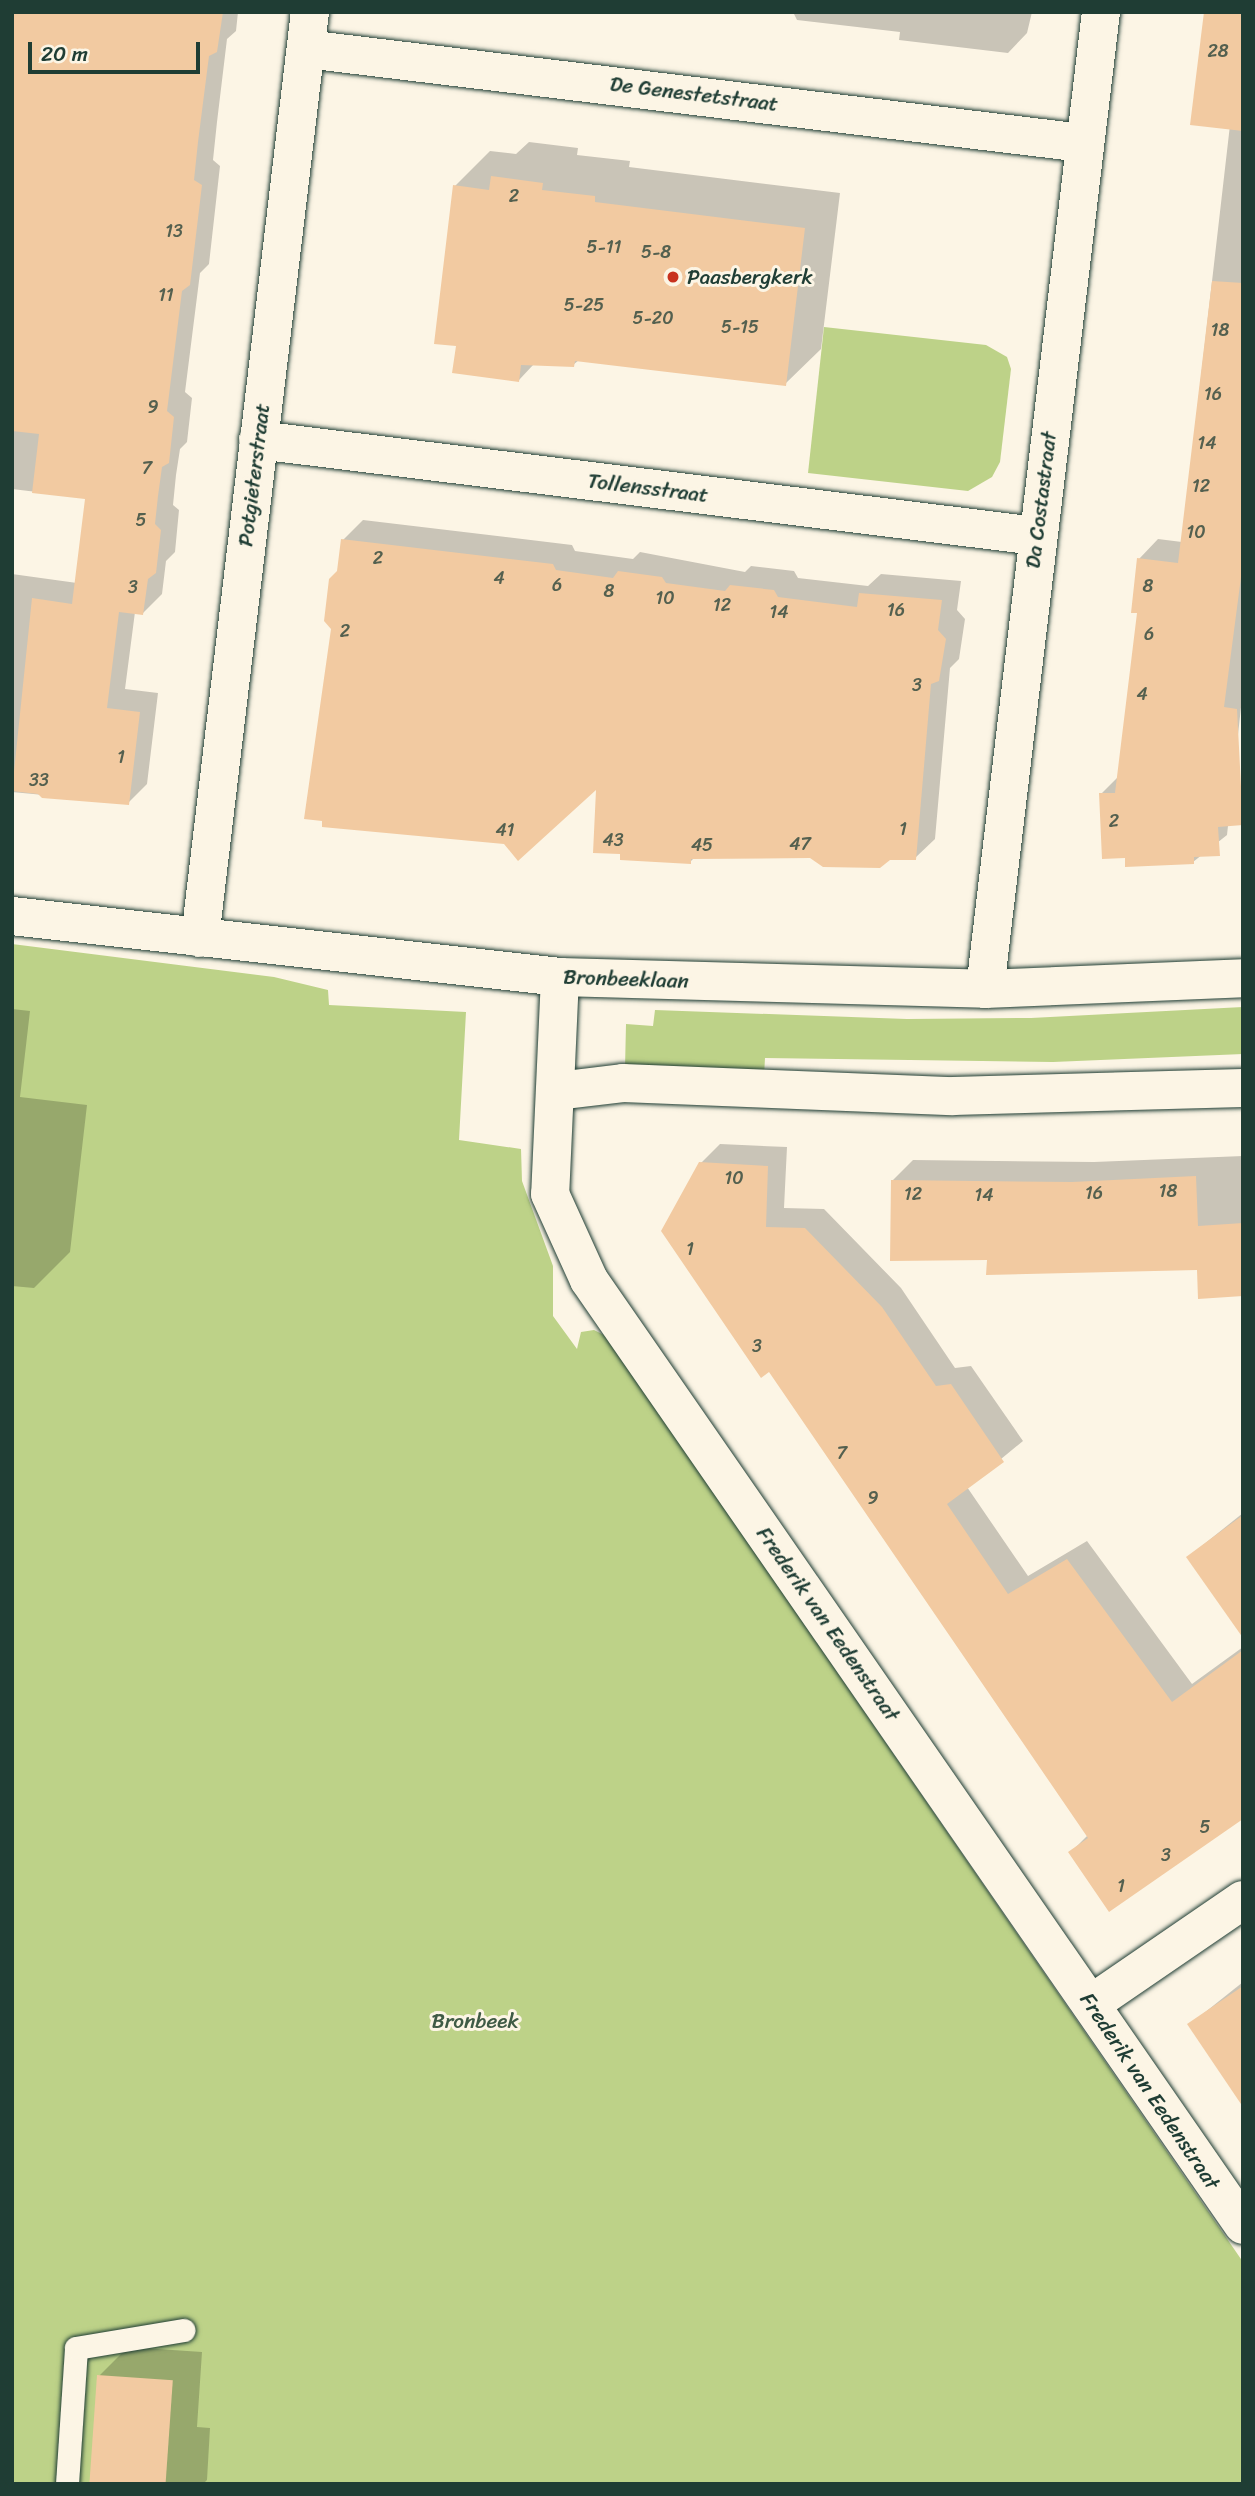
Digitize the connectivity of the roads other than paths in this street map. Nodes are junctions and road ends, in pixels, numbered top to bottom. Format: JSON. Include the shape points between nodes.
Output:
{"nodes":[{"id":1,"x":1101,"y":12,"type":"edge"},
{"id":2,"x":308,"y":31,"type":"edge"},
{"id":3,"x":1083,"y":144,"type":"junction"},
{"id":4,"x":258,"y":440,"type":"junction"},
{"id":5,"x":1037,"y":536,"type":"junction"},
{"id":6,"x":12,"y":916,"type":"edge"},
{"id":7,"x":200,"y":938,"type":"junction"},
{"id":8,"x":560,"y":977,"type":"junction"},
{"id":9,"x":1243,"y":978,"type":"edge"},
{"id":10,"x":985,"y":989,"type":"junction"},
{"id":11,"x":1243,"y":1088,"type":"edge"},
{"id":12,"x":557,"y":1091,"type":"junction"},
{"id":13,"x":1243,"y":1900,"type":"edge"},
{"id":14,"x":1091,"y":2004,"type":"junction"},
{"id":15,"x":1243,"y":2225,"type":"edge"},
{"id":16,"x":184,"y":2330,"type":"dead end"},
{"id":17,"x":67,"y":2484,"type":"edge"}],
"edges":[{"from":1,"to":3,"type":"street","name":"Da Costastraat"},
{"from":2,"to":3,"type":"street","name":"De Genestetstraat"},
{"from":2,"to":4,"type":"street","name":"Potgieterstraat"},
{"from":3,"to":5,"type":"street","name":"Da Costastraat"},
{"from":4,"to":5,"type":"street","name":"Tollensstraat"},
{"from":4,"to":7,"type":"street","name":"Potgieterstraat"},
{"from":5,"to":10,"type":"street","name":"Da Costastraat"},
{"from":6,"to":7,"type":"street","name":"Bronbeeklaan"},
{"from":7,"to":8,"type":"street","name":"Bronbeeklaan"},
{"from":8,"to":10,"type":"street","name":"Bronbeeklaan"},
{"from":8,"to":12,"type":"street","name":"Frederik van Eedenstraat"},
{"from":9,"to":10,"type":"street","name":"Bronbeeklaan"},
{"from":11,"to":12,"type":"street","via":[[953,1096],[623,1083]]},
{"from":12,"to":14,"type":"street","name":"Frederik van Eedenstraat","via":[[550,1194],[589,1280]]},
{"from":13,"to":14,"type":"street"},
{"from":14,"to":15,"type":"street","name":"Frederik van Eedenstraat"},
{"from":16,"to":17,"type":"lane","via":[[76,2348]]}]}
